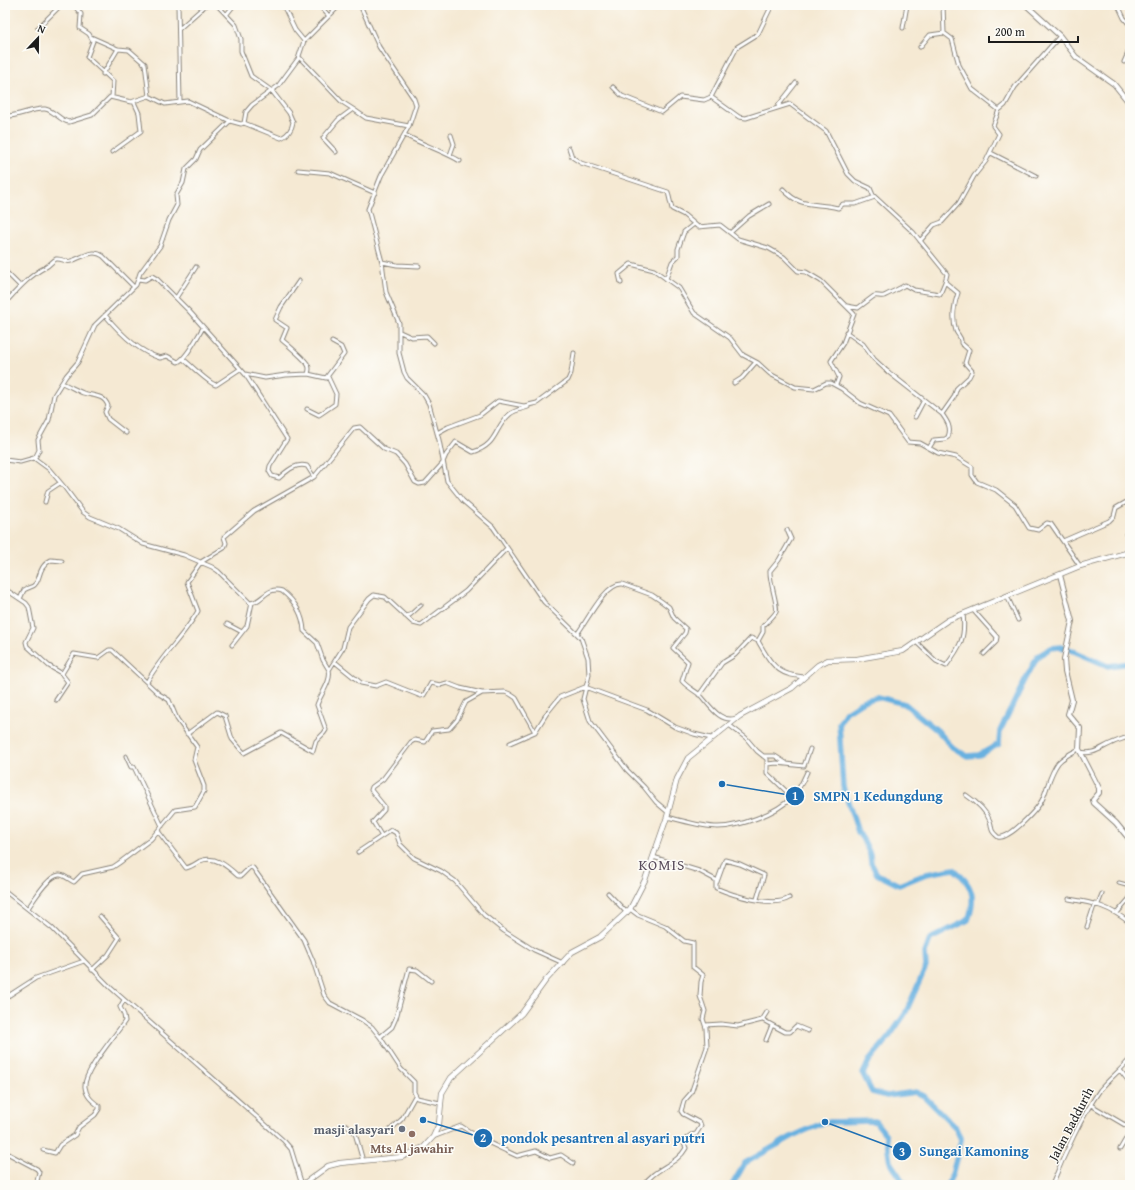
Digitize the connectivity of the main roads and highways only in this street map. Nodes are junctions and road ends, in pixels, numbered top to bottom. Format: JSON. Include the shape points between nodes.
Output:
{"nodes":[{"id":1,"x":1130,"y":552,"type":"edge"},
{"id":2,"x":302,"y":1185,"type":"edge"}],
"edges":[{"from":1,"to":2,"type":"main road","via":[[1080,566],[942,623],[899,652],[853,659],[835,658],[818,665],[777,698],[740,716],[688,758],[682,766],[645,880],[628,911],[600,937],[572,952],[546,980],[522,1013],[451,1078],[442,1093],[441,1114],[433,1138],[424,1147],[402,1157],[328,1166]]}]}
